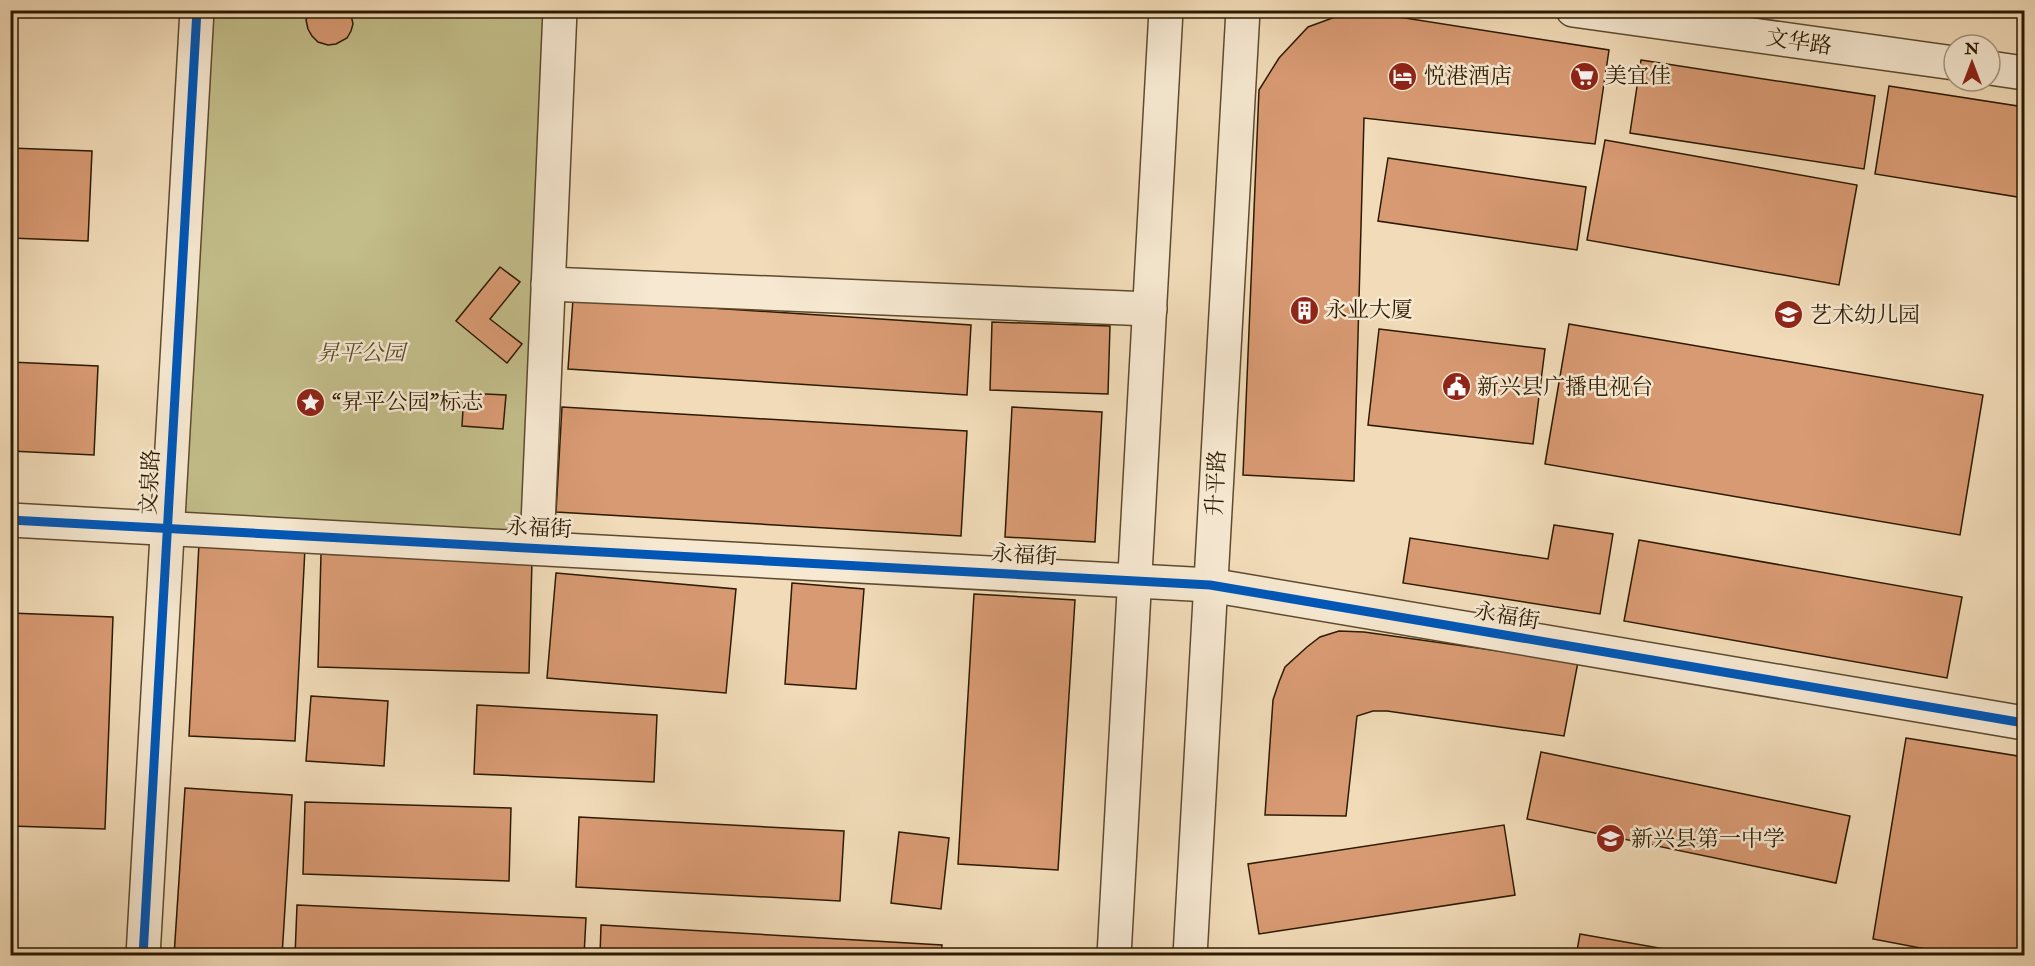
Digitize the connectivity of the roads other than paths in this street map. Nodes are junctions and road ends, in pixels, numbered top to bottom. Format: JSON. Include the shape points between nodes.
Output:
{"nodes":[{"id":1,"x":197,"y":10,"type":"edge"},
{"id":2,"x":560,"y":10,"type":"edge"},
{"id":3,"x":1167,"y":10,"type":"edge"},
{"id":4,"x":1243,"y":10,"type":"edge"},
{"id":5,"x":1573,"y":10,"type":"edge"},
{"id":6,"x":1942,"y":61,"type":"edge"},
{"id":7,"x":2002,"y":70,"type":"edge"},
{"id":8,"x":2025,"y":73,"type":"edge"},
{"id":9,"x":548,"y":284,"type":"junction"},
{"id":10,"x":1150,"y":309,"type":"junction"},
{"id":11,"x":10,"y":520,"type":"edge"},
{"id":12,"x":167,"y":527,"type":"junction"},
{"id":13,"x":537,"y":548,"type":"junction"},
{"id":14,"x":1135,"y":581,"type":"junction"},
{"id":15,"x":1210,"y":585,"type":"junction"},
{"id":16,"x":2025,"y":723,"type":"edge"},
{"id":17,"x":143,"y":956,"type":"edge"},
{"id":18,"x":1114,"y":956,"type":"edge"},
{"id":19,"x":1190,"y":956,"type":"edge"}],
"edges":[{"from":1,"to":12,"type":"street","name":"文泉路"},
{"from":2,"to":9,"type":"street"},
{"from":3,"to":10,"type":"street"},
{"from":4,"to":15,"type":"street","name":"升平路"},
{"from":5,"to":6,"type":"street","name":"文华路"},
{"from":7,"to":8,"type":"street"},
{"from":9,"to":10,"type":"street"},
{"from":9,"to":13,"type":"street"},
{"from":10,"to":14,"type":"street"},
{"from":11,"to":12,"type":"street","name":"永福街"},
{"from":12,"to":13,"type":"street","name":"永福街"},
{"from":12,"to":17,"type":"street","name":"文泉路"},
{"from":13,"to":14,"type":"street","name":"永福街"},
{"from":14,"to":15,"type":"street","name":"永福街"},
{"from":14,"to":18,"type":"street"},
{"from":15,"to":16,"type":"street","name":"永福街"},
{"from":15,"to":19,"type":"street","name":"升平路"}]}
